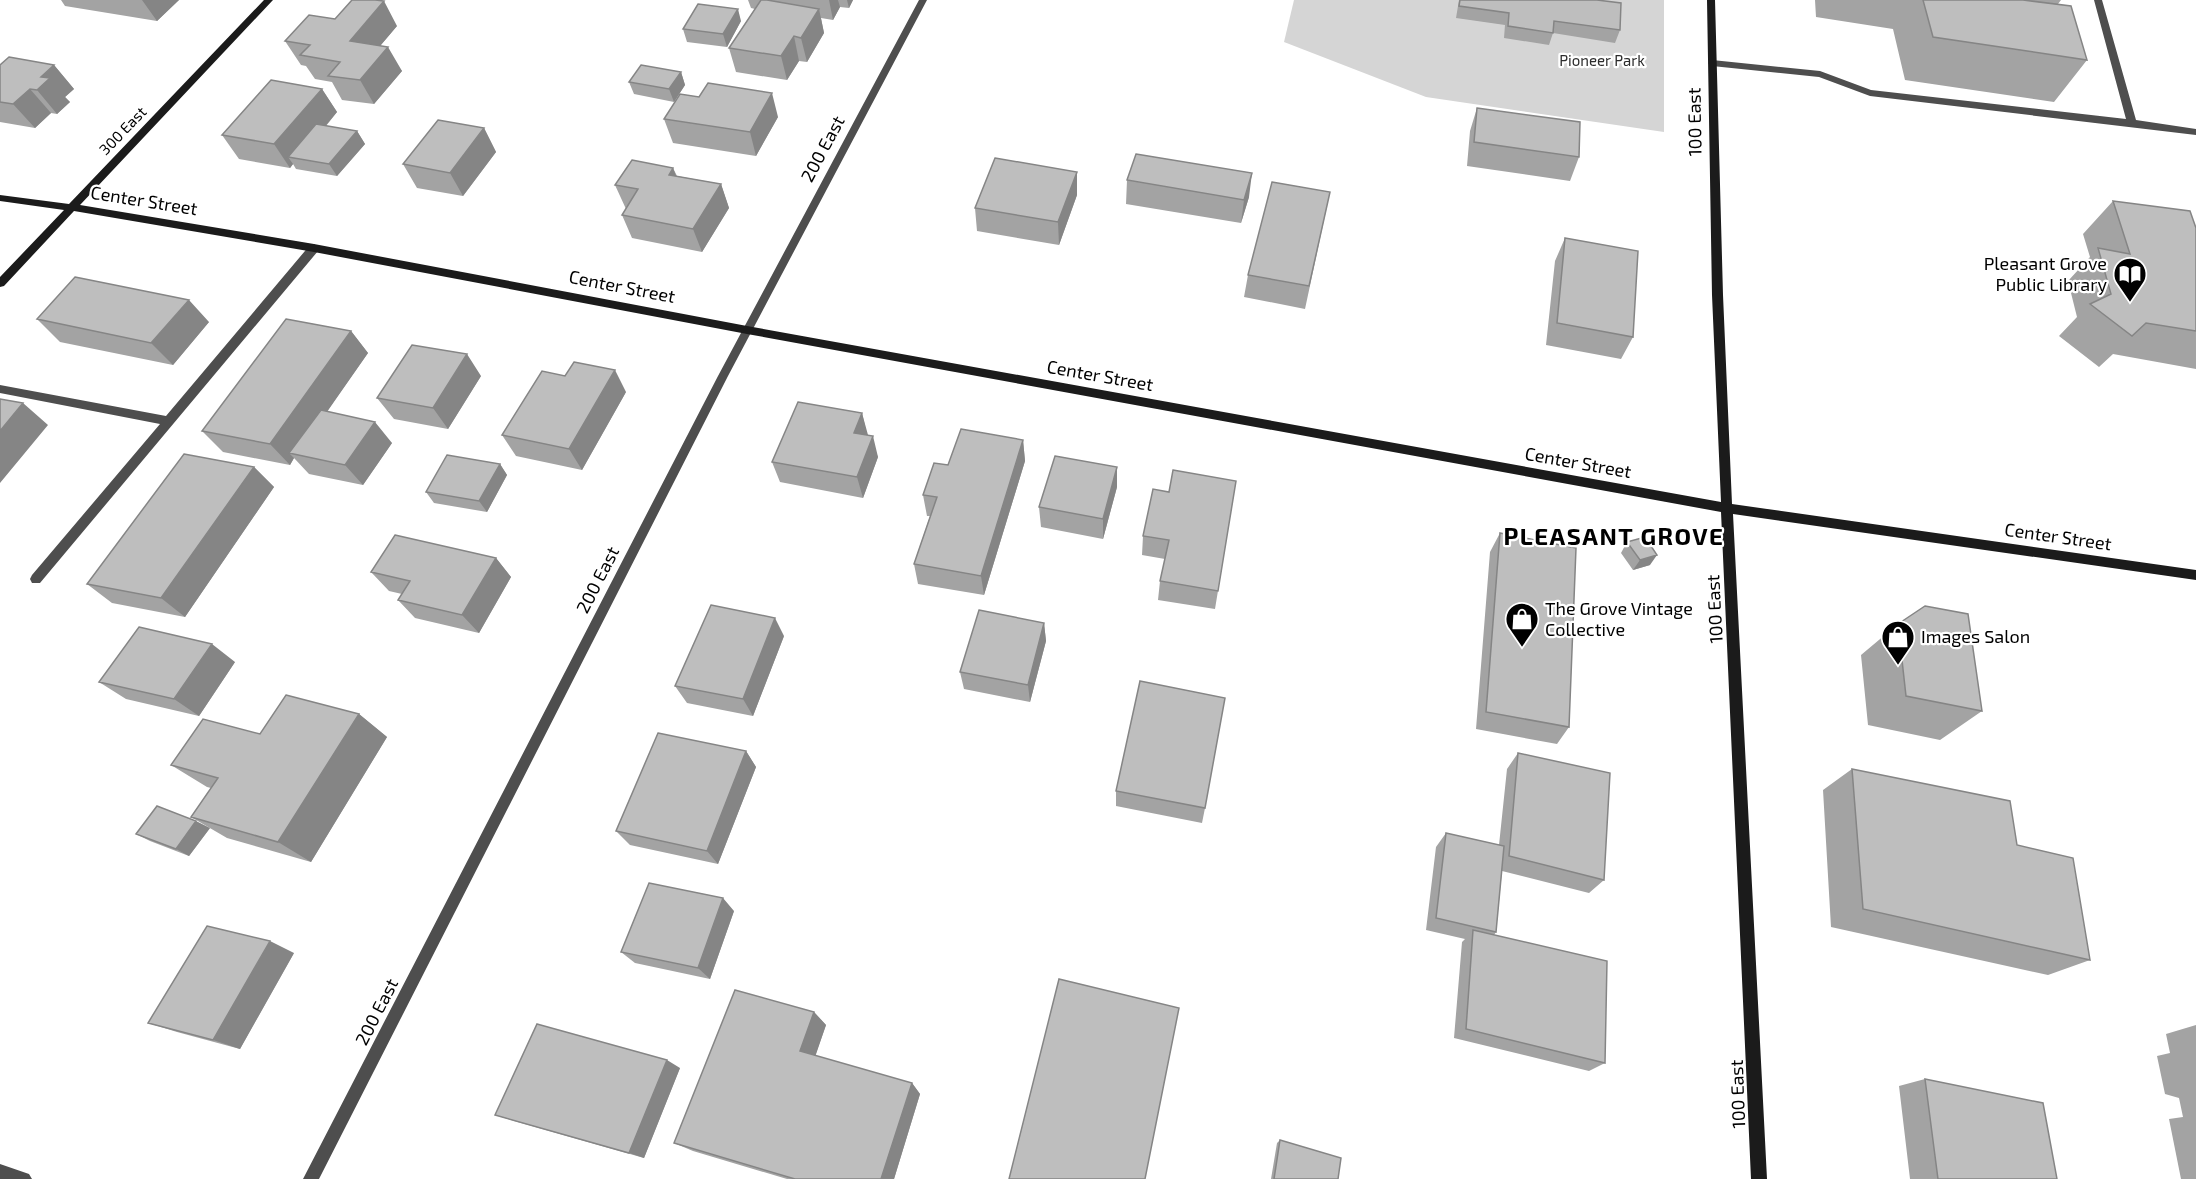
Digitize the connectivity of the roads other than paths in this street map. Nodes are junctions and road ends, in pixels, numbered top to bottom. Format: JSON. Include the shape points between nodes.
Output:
{"nodes":[{"id":1,"x":269,"y":0,"type":"edge"},
{"id":2,"x":923,"y":0,"type":"edge"},
{"id":3,"x":1711,"y":0,"type":"edge"},
{"id":4,"x":2098,"y":0,"type":"edge"},
{"id":5,"x":1712,"y":63,"type":"junction"},
{"id":6,"x":2132,"y":123,"type":"junction"},
{"id":7,"x":2196,"y":132,"type":"edge"},
{"id":8,"x":0,"y":198,"type":"edge"},
{"id":9,"x":71,"y":207,"type":"junction"},
{"id":10,"x":314,"y":248,"type":"junction"},
{"id":11,"x":0,"y":283,"type":"edge"},
{"id":12,"x":747,"y":330,"type":"junction"},
{"id":13,"x":0,"y":389,"type":"edge"},
{"id":14,"x":168,"y":421,"type":"junction"},
{"id":15,"x":1727,"y":508,"type":"junction"},
{"id":16,"x":2196,"y":575,"type":"edge"},
{"id":17,"x":36,"y":579,"type":"dead end"},
{"id":18,"x":0,"y":1172,"type":"edge"},
{"id":19,"x":24,"y":1179,"type":"edge"},
{"id":20,"x":311,"y":1179,"type":"edge"},
{"id":21,"x":1759,"y":1179,"type":"edge"}],
"edges":[{"from":1,"to":9,"type":"street","name":"300 East"},
{"from":2,"to":12,"type":"street","name":"200 East"},
{"from":3,"to":5,"type":"street","name":"100 East"},
{"from":4,"to":6,"type":"street"},
{"from":5,"to":6,"type":"street","via":[[1820,74],[1870,93]]},
{"from":5,"to":15,"type":"street","name":"100 East"},
{"from":6,"to":7,"type":"street"},
{"from":8,"to":9,"type":"street","name":"Center Street"},
{"from":9,"to":10,"type":"street","name":"Center Street"},
{"from":9,"to":11,"type":"street","name":"300 East"},
{"from":10,"to":12,"type":"street","name":"Center Street"},
{"from":10,"to":14,"type":"street"},
{"from":12,"to":15,"type":"street","name":"Center Street"},
{"from":12,"to":20,"type":"street","name":"200 East"},
{"from":13,"to":14,"type":"street"},
{"from":14,"to":17,"type":"street"},
{"from":15,"to":16,"type":"street","name":"Center Street"},
{"from":15,"to":21,"type":"street","name":"100 East"},
{"from":18,"to":19,"type":"street"}]}
